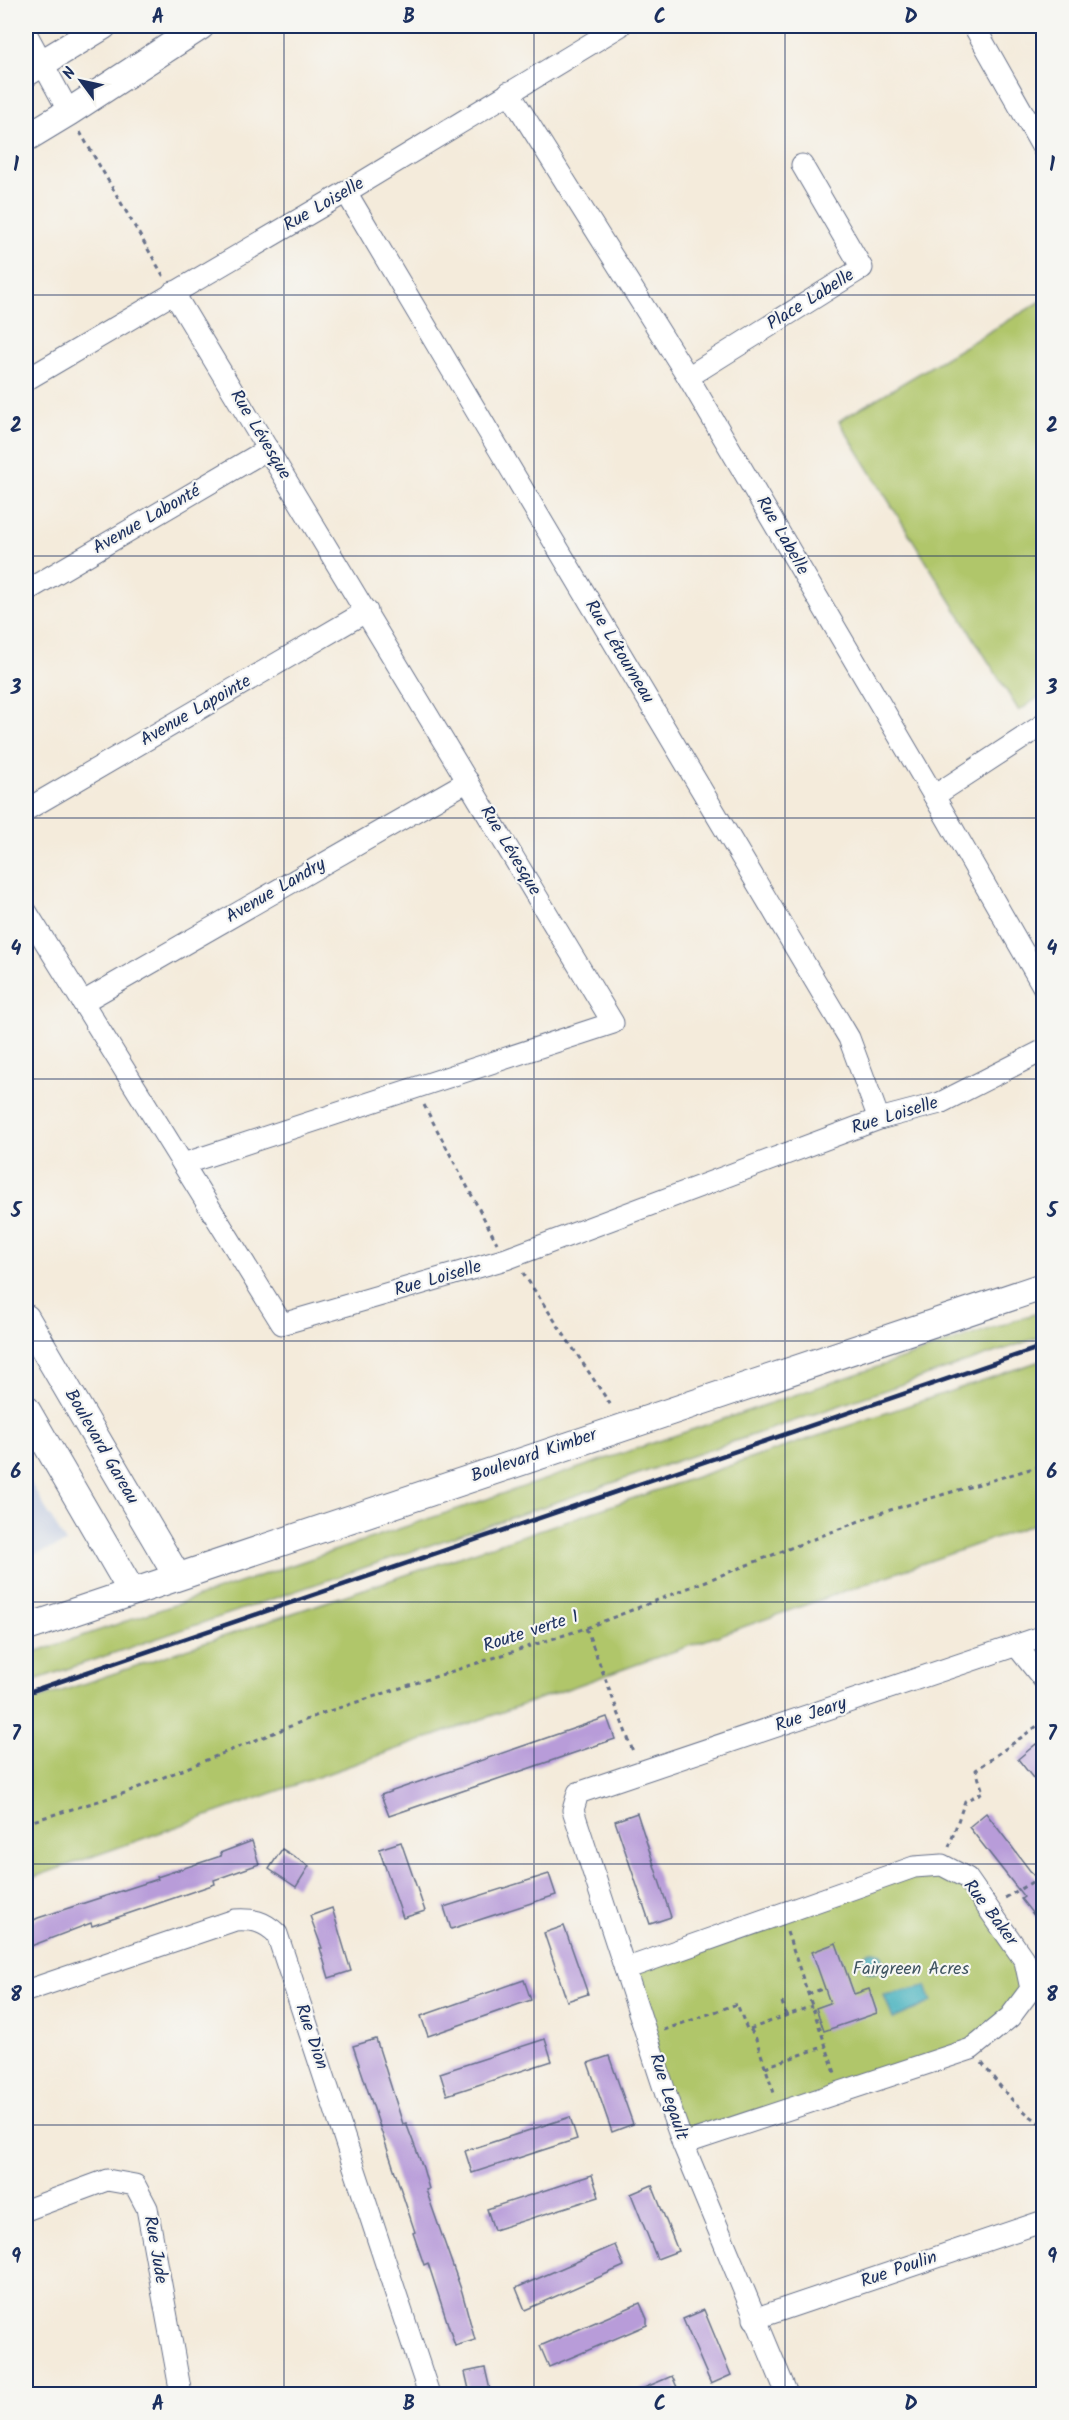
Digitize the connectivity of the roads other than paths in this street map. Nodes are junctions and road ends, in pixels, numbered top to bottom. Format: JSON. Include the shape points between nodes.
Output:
{"nodes":[{"id":1,"x":103,"y":26,"type":"edge"},
{"id":2,"x":201,"y":26,"type":"edge"},
{"id":3,"x":620,"y":26,"type":"edge"},
{"id":4,"x":974,"y":26,"type":"edge"},
{"id":5,"x":26,"y":33,"type":"edge"},
{"id":6,"x":34,"y":68,"type":"edge"},
{"id":7,"x":509,"y":92,"type":"junction"},
{"id":8,"x":69,"y":112,"type":"junction"},
{"id":9,"x":26,"y":138,"type":"edge"},
{"id":10,"x":1044,"y":150,"type":"edge"},
{"id":11,"x":802,"y":165,"type":"dead end"},
{"id":12,"x":346,"y":192,"type":"junction"},
{"id":13,"x":173,"y":292,"type":"junction"},
{"id":14,"x":688,"y":377,"type":"junction"},
{"id":15,"x":26,"y":380,"type":"edge"},
{"id":16,"x":268,"y":449,"type":"junction"},
{"id":17,"x":26,"y":591,"type":"edge"},
{"id":18,"x":367,"y":611,"type":"junction"},
{"id":19,"x":1044,"y":724,"type":"edge"},
{"id":20,"x":468,"y":781,"type":"junction"},
{"id":21,"x":934,"y":796,"type":"junction"},
{"id":22,"x":26,"y":810,"type":"edge"},
{"id":23,"x":26,"y":911,"type":"edge"},
{"id":24,"x":1044,"y":988,"type":"edge"},
{"id":25,"x":83,"y":1002,"type":"junction"},
{"id":26,"x":1044,"y":1050,"type":"edge"},
{"id":27,"x":879,"y":1119,"type":"junction"},
{"id":28,"x":183,"y":1164,"type":"junction"},
{"id":29,"x":1044,"y":1286,"type":"edge"},
{"id":30,"x":26,"y":1318,"type":"edge"},
{"id":31,"x":26,"y":1409,"type":"edge"},
{"id":32,"x":177,"y":1576,"type":"junction"},
{"id":33,"x":132,"y":1592,"type":"junction"},
{"id":34,"x":26,"y":1628,"type":"edge"},
{"id":35,"x":1044,"y":1636,"type":"edge"},
{"id":36,"x":1016,"y":1645,"type":"junction"},
{"id":37,"x":1044,"y":1680,"type":"edge"},
{"id":38,"x":578,"y":1793,"type":"joint"},
{"id":39,"x":625,"y":1970,"type":"junction"},
{"id":40,"x":26,"y":1991,"type":"edge"},
{"id":41,"x":683,"y":2144,"type":"junction"},
{"id":42,"x":26,"y":2210,"type":"edge"},
{"id":43,"x":1044,"y":2221,"type":"edge"},
{"id":44,"x":754,"y":2319,"type":"junction"},
{"id":45,"x":181,"y":2394,"type":"edge"},
{"id":46,"x":429,"y":2394,"type":"edge"},
{"id":47,"x":787,"y":2394,"type":"edge"}],
"edges":[{"from":1,"to":6,"type":"street"},
{"from":2,"to":8,"type":"street"},
{"from":3,"to":7,"type":"street","name":"Rue Loiselle"},
{"from":4,"to":10,"type":"street"},
{"from":5,"to":6,"type":"street"},
{"from":6,"to":8,"type":"street"},
{"from":7,"to":12,"type":"street","name":"Rue Loiselle"},
{"from":7,"to":14,"type":"street","name":"Rue Labelle"},
{"from":8,"to":9,"type":"street"},
{"from":11,"to":14,"type":"street","name":"Place Labelle","via":[[862,268]]},
{"from":12,"to":13,"type":"street","name":"Rue Loiselle"},
{"from":12,"to":27,"type":"street","name":"Rue Létourneau","via":[[849,1038]]},
{"from":13,"to":15,"type":"street","name":"Rue Loiselle"},
{"from":13,"to":16,"type":"street","name":"Rue Lévesque"},
{"from":14,"to":21,"type":"street","name":"Rue Labelle"},
{"from":16,"to":17,"type":"street","name":"Avenue Labonté"},
{"from":16,"to":18,"type":"street","name":"Rue Lévesque"},
{"from":18,"to":20,"type":"street","name":"Rue Lévesque"},
{"from":18,"to":22,"type":"street","name":"Avenue Lapointe"},
{"from":19,"to":21,"type":"street"},
{"from":20,"to":25,"type":"street","name":"Avenue Landry"},
{"from":20,"to":28,"type":"street","name":"Rue Lévesque","via":[[613,1023]]},
{"from":21,"to":24,"type":"street","name":"Rue Labelle"},
{"from":23,"to":25,"type":"street","name":"Rue Loiselle"},
{"from":25,"to":28,"type":"street","name":"Rue Loiselle"},
{"from":26,"to":27,"type":"street","name":"Rue Loiselle","via":[[940,1103]]},
{"from":27,"to":28,"type":"street","name":"Rue Loiselle","via":[[509,1257],[282,1324]]},
{"from":29,"to":32,"type":"street","name":"Boulevard Kimber"},
{"from":30,"to":32,"type":"street","name":"Boulevard Gareau"},
{"from":31,"to":33,"type":"street"},
{"from":32,"to":33,"type":"street","name":"Boulevard Kimber"},
{"from":33,"to":34,"type":"street","name":"Boulevard Kimber"},
{"from":35,"to":36,"type":"street","name":"Rue Jeary"},
{"from":36,"to":37,"type":"street"},
{"from":36,"to":38,"type":"street","name":"Rue Jeary"},
{"from":38,"to":39,"type":"street","name":"Rue Legault","via":[[573,1810]]},
{"from":39,"to":41,"type":"street","name":"Rue Legault"},
{"from":39,"to":41,"type":"street","name":"Rue Baker","via":[[914,1867],[942,1865],[967,1878],[1025,1961],[1031,1989],[1010,2018],[971,2049]]},
{"from":40,"to":46,"type":"street","name":"Rue Dion","via":[[235,1920],[252,1919],[267,1924],[277,1934]]},
{"from":41,"to":44,"type":"street","name":"Rue Legault"},
{"from":42,"to":45,"type":"street","name":"Rue Jude","via":[[107,2180],[135,2185],[147,2208]]},
{"from":43,"to":44,"type":"street","name":"Rue Poulin"},
{"from":44,"to":47,"type":"street","name":"Rue Legault"}]}
